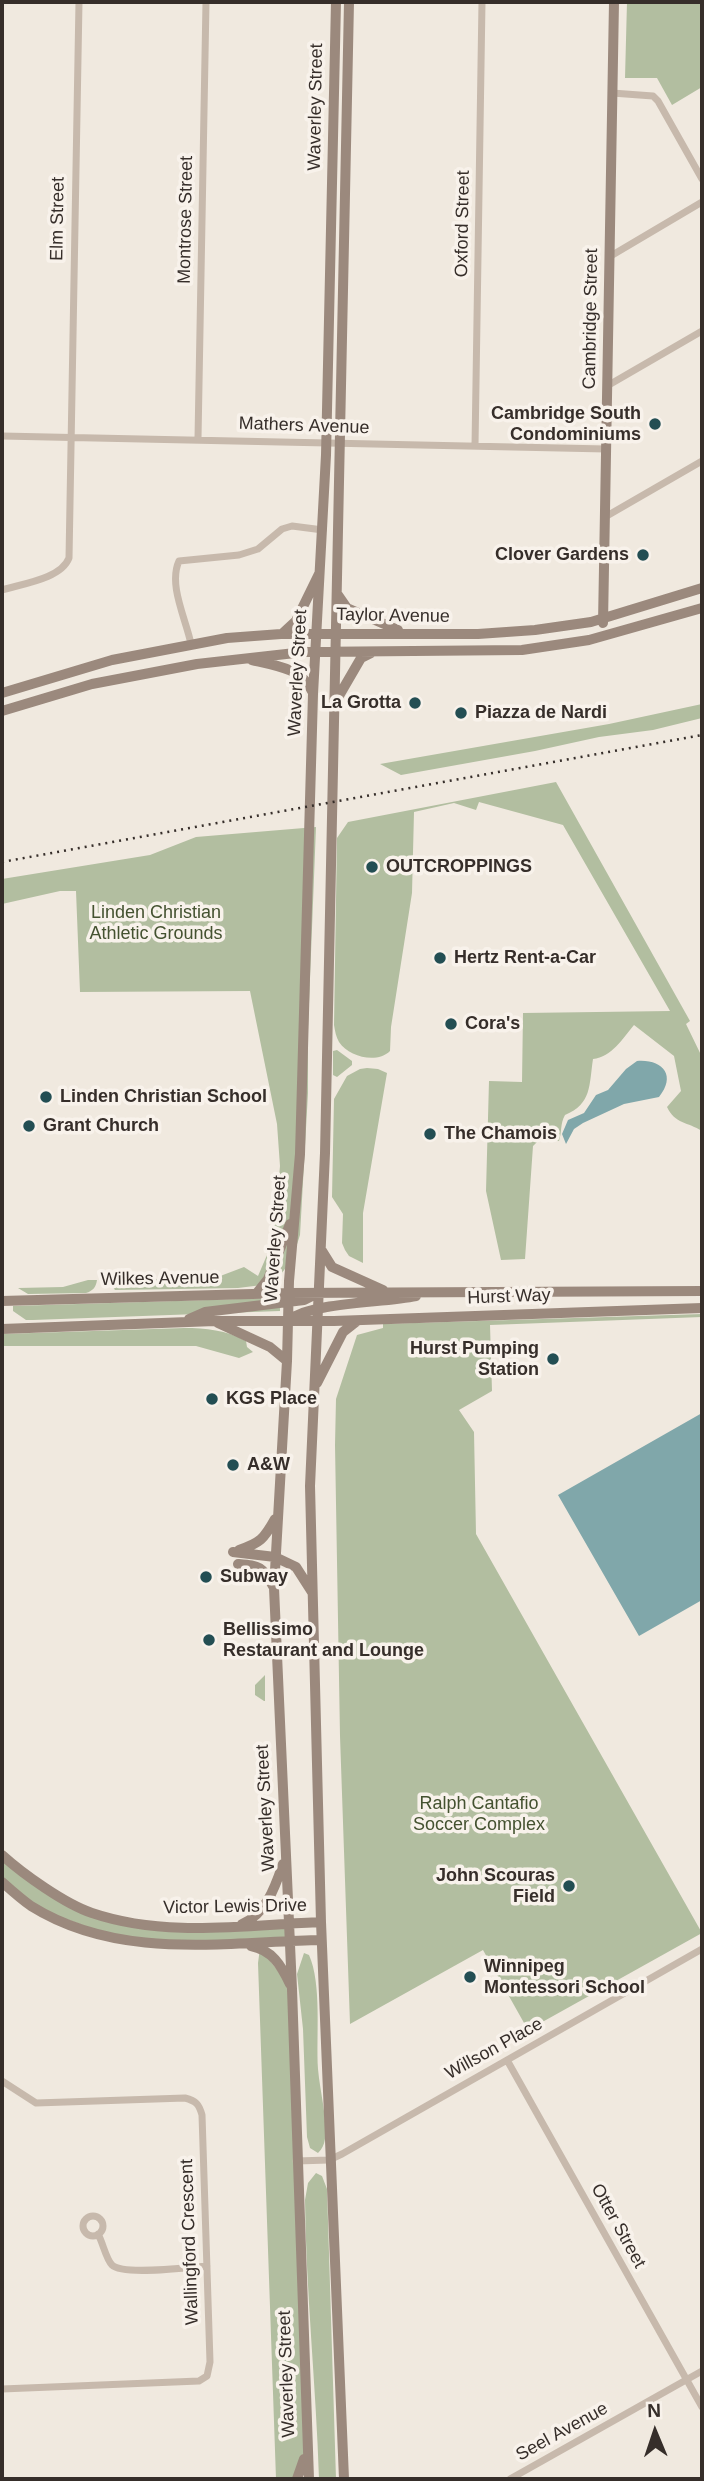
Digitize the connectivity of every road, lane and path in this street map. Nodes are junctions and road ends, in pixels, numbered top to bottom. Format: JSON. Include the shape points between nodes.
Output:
{"nodes":[{"id":1,"x":79,"y":2,"type":"edge"},
{"id":2,"x":206,"y":2,"type":"edge"},
{"id":3,"x":336,"y":2,"type":"edge"},
{"id":4,"x":349,"y":2,"type":"edge"},
{"id":5,"x":482,"y":2,"type":"edge"},
{"id":6,"x":614,"y":2,"type":"edge"},
{"id":7,"x":612,"y":93,"type":"junction"},
{"id":8,"x":702,"y":179,"type":"edge"},
{"id":9,"x":702,"y":202,"type":"edge"},
{"id":10,"x":609,"y":257,"type":"junction"},
{"id":11,"x":702,"y":331,"type":"edge"},
{"id":12,"x":607,"y":386,"type":"junction"},
{"id":13,"x":2,"y":436,"type":"edge"},
{"id":14,"x":69,"y":437,"type":"junction"},
{"id":15,"x":198,"y":439,"type":"junction"},
{"id":16,"x":326,"y":443,"type":"junction"},
{"id":17,"x":340,"y":443,"type":"junction"},
{"id":18,"x":475,"y":446,"type":"junction"},
{"id":19,"x":606,"y":449,"type":"junction"},
{"id":20,"x":702,"y":461,"type":"edge"},
{"id":21,"x":605,"y":517,"type":"junction"},
{"id":22,"x":323,"y":530,"type":"junction"},
{"id":23,"x":322,"y":569,"type":"junction"},
{"id":24,"x":702,"y":589,"type":"edge"},
{"id":25,"x":2,"y":590,"type":"edge"},
{"id":26,"x":338,"y":594,"type":"junction"},
{"id":27,"x":702,"y":608,"type":"edge"},
{"id":28,"x":603,"y":618,"type":"junction"},
{"id":29,"x":337,"y":632,"type":"junction"},
{"id":30,"x":317,"y":633,"type":"junction"},
{"id":31,"x":403,"y":633,"type":"junction"},
{"id":32,"x":281,"y":634,"type":"junction"},
{"id":33,"x":602,"y":636,"type":"junction"},
{"id":34,"x":191,"y":644,"type":"junction"},
{"id":35,"x":335,"y":651,"type":"junction"},
{"id":36,"x":316,"y":652,"type":"junction"},
{"id":37,"x":375,"y":652,"type":"junction"},
{"id":38,"x":243,"y":658,"type":"junction"},
{"id":39,"x":2,"y":693,"type":"edge"},
{"id":40,"x":313,"y":694,"type":"junction"},
{"id":41,"x":335,"y":703,"type":"junction"},
{"id":42,"x":2,"y":711,"type":"edge"},
{"id":43,"x":295,"y":1212,"type":"junction"},
{"id":44,"x":321,"y":1251,"type":"junction"},
{"id":45,"x":439,"y":1291,"type":"junction"},
{"id":46,"x":702,"y":1291,"type":"edge"},
{"id":47,"x":385,"y":1292,"type":"junction"},
{"id":48,"x":318,"y":1293,"type":"junction"},
{"id":49,"x":256,"y":1294,"type":"junction"},
{"id":50,"x":288,"y":1298,"type":"junction"},
{"id":51,"x":2,"y":1301,"type":"edge"},
{"id":52,"x":318,"y":1307,"type":"junction"},
{"id":53,"x":702,"y":1308,"type":"edge"},
{"id":54,"x":215,"y":1321,"type":"junction"},
{"id":55,"x":287,"y":1321,"type":"junction"},
{"id":56,"x":317,"y":1321,"type":"junction"},
{"id":57,"x":357,"y":1321,"type":"junction"},
{"id":58,"x":181,"y":1322,"type":"junction"},
{"id":59,"x":2,"y":1329,"type":"edge"},
{"id":60,"x":287,"y":1362,"type":"junction"},
{"id":61,"x":314,"y":1389,"type":"junction"},
{"id":62,"x":276,"y":1517,"type":"junction"},
{"id":63,"x":275,"y":1557,"type":"junction"},
{"id":64,"x":238,"y":1564,"type":"dead end"},
{"id":65,"x":274,"y":1588,"type":"junction"},
{"id":66,"x":314,"y":1594,"type":"junction"},
{"id":67,"x":2,"y":1855,"type":"edge"},
{"id":68,"x":286,"y":1857,"type":"junction"},
{"id":69,"x":2,"y":1882,"type":"edge"},
{"id":70,"x":321,"y":1922,"type":"junction"},
{"id":71,"x":288,"y":1924,"type":"junction"},
{"id":72,"x":236,"y":1926,"type":"junction"},
{"id":73,"x":321,"y":1940,"type":"junction"},
{"id":74,"x":289,"y":1941,"type":"junction"},
{"id":75,"x":241,"y":1943,"type":"junction"},
{"id":76,"x":702,"y":1949,"type":"edge"},
{"id":77,"x":292,"y":1989,"type":"junction"},
{"id":78,"x":507,"y":2060,"type":"junction"},
{"id":79,"x":2,"y":2081,"type":"edge"},
{"id":80,"x":329,"y":2160,"type":"junction"},
{"id":81,"x":296,"y":2161,"type":"junction"},
{"id":82,"x":99,"y":2234,"type":"dead end"},
{"id":83,"x":207,"y":2266,"type":"junction"},
{"id":84,"x":702,"y":2371,"type":"edge"},
{"id":85,"x":687,"y":2379,"type":"junction"},
{"id":86,"x":2,"y":2389,"type":"edge"},
{"id":87,"x":702,"y":2407,"type":"edge"},
{"id":88,"x":307,"y":2446,"type":"junction"},
{"id":89,"x":297,"y":2479,"type":"edge"},
{"id":90,"x":309,"y":2479,"type":"edge"},
{"id":91,"x":344,"y":2479,"type":"edge"},
{"id":92,"x":510,"y":2479,"type":"edge"}],
"edges":[{"from":1,"to":14,"type":"street","name":"Elm Street"},
{"from":2,"to":15,"type":"street","name":"Montrose Street"},
{"from":3,"to":16,"type":"main road","name":"Waverley Street"},
{"from":4,"to":17,"type":"main road","name":"Waverley Street"},
{"from":5,"to":18,"type":"street","name":"Oxford Street"},
{"from":6,"to":7,"type":"main road","name":"Cambridge Street"},
{"from":7,"to":8,"type":"street","via":[[653,96]]},
{"from":7,"to":10,"type":"main road","name":"Cambridge Street"},
{"from":9,"to":10,"type":"street"},
{"from":10,"to":12,"type":"main road","name":"Cambridge Street"},
{"from":11,"to":12,"type":"street"},
{"from":12,"to":19,"type":"main road","name":"Cambridge Street"},
{"from":13,"to":14,"type":"street","name":"Mathers Avenue"},
{"from":14,"to":15,"type":"street","name":"Mathers Avenue"},
{"from":14,"to":25,"type":"street","name":"Elm Street","via":[[66,565],[55,574]]},
{"from":15,"to":16,"type":"street","name":"Mathers Avenue"},
{"from":16,"to":17,"type":"street","name":"Mathers Avenue"},
{"from":16,"to":22,"type":"main road","name":"Waverley Street"},
{"from":17,"to":18,"type":"street","name":"Mathers Avenue"},
{"from":17,"to":26,"type":"main road","name":"Waverley Street"},
{"from":18,"to":19,"type":"street","name":"Mathers Avenue"},
{"from":19,"to":21,"type":"main road","name":"Cambridge Street"},
{"from":20,"to":21,"type":"street"},
{"from":21,"to":28,"type":"main road","name":"Cambridge Street"},
{"from":22,"to":23,"type":"main road","name":"Waverley Street"},
{"from":22,"to":34,"type":"street","via":[[292,526],[258,549],[239,555],[179,561],[176,585]]},
{"from":23,"to":30,"type":"main road","name":"Waverley Street"},
{"from":23,"to":32,"type":"main road","via":[[296,621]]},
{"from":24,"to":28,"type":"main road","name":"Taylor Avenue"},
{"from":26,"to":29,"type":"main road","name":"Waverley Street"},
{"from":26,"to":31,"type":"main road","via":[[347,608]]},
{"from":27,"to":33,"type":"main road","name":"Taylor Avenue"},
{"from":28,"to":31,"type":"main road","name":"Taylor Avenue","via":[[535,630]]},
{"from":28,"to":33,"type":"main road","name":"Cambridge Street"},
{"from":29,"to":30,"type":"main road","name":"Taylor Avenue"},
{"from":29,"to":31,"type":"main road","name":"Taylor Avenue"},
{"from":29,"to":35,"type":"main road","name":"Waverley Street"},
{"from":30,"to":32,"type":"main road","name":"Taylor Avenue"},
{"from":30,"to":36,"type":"main road","name":"Waverley Street"},
{"from":32,"to":34,"type":"main road","name":"Taylor Avenue"},
{"from":33,"to":37,"type":"main road","name":"Taylor Avenue","via":[[522,650]]},
{"from":34,"to":39,"type":"main road","name":"Taylor Avenue","via":[[112,660]]},
{"from":35,"to":36,"type":"main road","name":"Taylor Avenue"},
{"from":35,"to":37,"type":"main road","name":"Taylor Avenue"},
{"from":35,"to":41,"type":"main road","name":"Waverley Street"},
{"from":36,"to":38,"type":"main road","name":"Taylor Avenue"},
{"from":36,"to":40,"type":"main road","name":"Waverley Street"},
{"from":37,"to":41,"type":"main road","via":[[361,658]]},
{"from":38,"to":40,"type":"main road","via":[[299,674],[309,682]]},
{"from":38,"to":42,"type":"main road","name":"Taylor Avenue","via":[[92,684]]},
{"from":40,"to":43,"type":"main road","name":"Waverley Street"},
{"from":41,"to":44,"type":"main road","name":"Waverley Street"},
{"from":43,"to":49,"type":"main road","via":[[268,1279]]},
{"from":43,"to":50,"type":"main road","name":"Waverley Street"},
{"from":44,"to":47,"type":"main road","via":[[332,1267]]},
{"from":44,"to":48,"type":"main road","name":"Waverley Street"},
{"from":45,"to":46,"type":"main road","name":"Hurst Way"},
{"from":45,"to":47,"type":"main road","name":"Hurst Way"},
{"from":45,"to":52,"type":"main road","via":[[392,1301]]},
{"from":47,"to":48,"type":"main road","name":"Hurst Way"},
{"from":48,"to":50,"type":"main road","name":"Wilkes Avenue"},
{"from":48,"to":52,"type":"main road","name":"Waverley Street"},
{"from":49,"to":50,"type":"main road","name":"Wilkes Avenue"},
{"from":49,"to":51,"type":"main road","name":"Wilkes Avenue"},
{"from":50,"to":55,"type":"main road","name":"Waverley Street"},
{"from":50,"to":58,"type":"main road","via":[[205,1312]]},
{"from":52,"to":55,"type":"main road"},
{"from":52,"to":56,"type":"main road","name":"Waverley Street"},
{"from":53,"to":57,"type":"main road","name":"Hurst Way"},
{"from":54,"to":55,"type":"main road"},
{"from":54,"to":58,"type":"main road"},
{"from":54,"to":60,"type":"main road","via":[[270,1347]]},
{"from":55,"to":56,"type":"main road"},
{"from":55,"to":60,"type":"main road","name":"Waverley Street"},
{"from":56,"to":57,"type":"main road","name":"Hurst Way"},
{"from":56,"to":61,"type":"main road","name":"Waverley Street"},
{"from":57,"to":61,"type":"main road","via":[[342,1332]]},
{"from":58,"to":59,"type":"main road"},
{"from":60,"to":62,"type":"main road","name":"Waverley Street"},
{"from":61,"to":66,"type":"main road","name":"Waverley Street","via":[[310,1486]]},
{"from":62,"to":63,"type":"main road","name":"Waverley Street"},
{"from":62,"to":63,"type":"main road","via":[[258,1544],[233,1552]]},
{"from":63,"to":65,"type":"main road","name":"Waverley Street"},
{"from":63,"to":66,"type":"main road","via":[[296,1567]]},
{"from":64,"to":65,"type":"main road","via":[[258,1566]]},
{"from":65,"to":68,"type":"main road","name":"Waverley Street"},
{"from":66,"to":70,"type":"main road","name":"Waverley Street"},
{"from":67,"to":72,"type":"main road","name":"Victor Lewis Drive","via":[[51,1891],[90,1912],[166,1927]]},
{"from":68,"to":71,"type":"main road","name":"Waverley Street"},
{"from":68,"to":72,"type":"main road","via":[[260,1911]]},
{"from":69,"to":75,"type":"main road","name":"Victor Lewis Drive","via":[[31,1906],[79,1929],[176,1946]]},
{"from":70,"to":71,"type":"main road","name":"Victor Lewis Drive"},
{"from":70,"to":73,"type":"main road","name":"Waverley Street"},
{"from":71,"to":72,"type":"main road","name":"Victor Lewis Drive"},
{"from":71,"to":74,"type":"main road","name":"Waverley Street"},
{"from":73,"to":74,"type":"main road","name":"Victor Lewis Drive"},
{"from":73,"to":80,"type":"main road","name":"Waverley Street"},
{"from":74,"to":75,"type":"main road","name":"Victor Lewis Drive"},
{"from":74,"to":77,"type":"main road","name":"Waverley Street"},
{"from":75,"to":77,"type":"main road","via":[[272,1955]]},
{"from":76,"to":78,"type":"street","name":"Willson Place"},
{"from":77,"to":81,"type":"main road","name":"Waverley Street"},
{"from":78,"to":80,"type":"street","name":"Willson Place"},
{"from":78,"to":85,"type":"street","name":"Otter Street"},
{"from":79,"to":83,"type":"street","name":"Wallingford Crescent","via":[[36,2102],[185,2098],[199,2105]]},
{"from":80,"to":81,"type":"street","name":"Willson Place"},
{"from":80,"to":91,"type":"main road","name":"Waverley Street"},
{"from":81,"to":88,"type":"main road","name":"Waverley Street"},
{"from":82,"to":83,"type":"street","via":[[109,2262],[117,2269]]},
{"from":83,"to":86,"type":"street","name":"Wallingford Crescent","via":[[210,2362],[203,2379]]},
{"from":84,"to":85,"type":"street","name":"Seel Avenue"},
{"from":85,"to":87,"type":"street","name":"Otter Street"},
{"from":85,"to":92,"type":"street","name":"Seel Avenue"},
{"from":88,"to":89,"type":"main road"},
{"from":88,"to":90,"type":"main road","name":"Waverley Street"}]}
